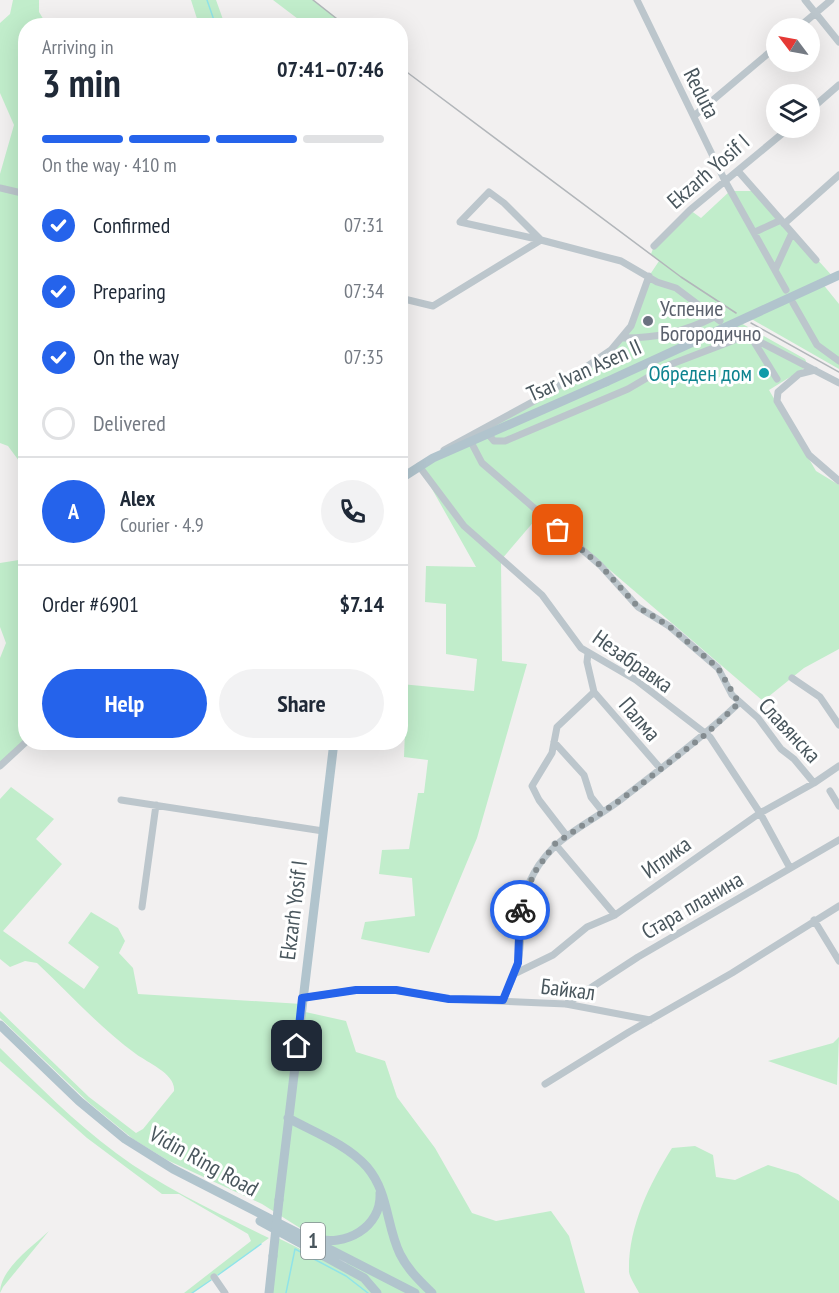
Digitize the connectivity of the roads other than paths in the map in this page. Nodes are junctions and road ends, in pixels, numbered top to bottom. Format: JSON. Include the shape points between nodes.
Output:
{"nodes":[{"id":1,"x":637,"y":0,"type":"edge"},
{"id":2,"x":806,"y":0,"type":"edge"},
{"id":3,"x":831,"y":0,"type":"edge"},
{"id":4,"x":816,"y":14,"type":"junction"},
{"id":5,"x":811,"y":18,"type":"edge"},
{"id":6,"x":839,"y":42,"type":"edge"},
{"id":7,"x":766,"y":55,"type":"edge"},
{"id":8,"x":839,"y":85,"type":"edge"},
{"id":9,"x":820,"y":101,"type":"edge"},
{"id":10,"x":694,"y":116,"type":"junction"},
{"id":11,"x":777,"y":138,"type":"edge"},
{"id":12,"x":738,"y":171,"type":"junction"},
{"id":13,"x":839,"y":175,"type":"edge"},
{"id":14,"x":724,"y":181,"type":"junction"},
{"id":15,"x":0,"y":188,"type":"edge"},
{"id":16,"x":18,"y":192,"type":"edge"},
{"id":17,"x":783,"y":222,"type":"junction"},
{"id":18,"x":755,"y":232,"type":"junction"},
{"id":19,"x":792,"y":233,"type":"junction"},
{"id":20,"x":541,"y":240,"type":"junction"},
{"id":21,"x":654,"y":246,"type":"dead end"},
{"id":22,"x":816,"y":260,"type":"dead end"},
{"id":23,"x":775,"y":270,"type":"junction"},
{"id":24,"x":839,"y":275,"type":"edge"},
{"id":25,"x":648,"y":276,"type":"junction"},
{"id":26,"x":786,"y":290,"type":"dead end"},
{"id":27,"x":408,"y":300,"type":"edge"},
{"id":28,"x":793,"y":303,"type":"dead end"},
{"id":29,"x":736,"y":330,"type":"dead end"},
{"id":30,"x":751,"y":337,"type":"junction"},
{"id":31,"x":623,"y":338,"type":"junction"},
{"id":32,"x":839,"y":361,"type":"edge"},
{"id":33,"x":815,"y":370,"type":"junction"},
{"id":34,"x":777,"y":379,"type":"dead end"},
{"id":35,"x":839,"y":383,"type":"edge"},
{"id":36,"x":547,"y":394,"type":"junction"},
{"id":37,"x":555,"y":405,"type":"junction"},
{"id":38,"x":488,"y":434,"type":"junction"},
{"id":39,"x":473,"y":441,"type":"junction"},
{"id":40,"x":433,"y":458,"type":"junction"},
{"id":41,"x":419,"y":466,"type":"junction"},
{"id":42,"x":408,"y":474,"type":"edge"},
{"id":43,"x":839,"y":481,"type":"edge"},
{"id":44,"x":588,"y":653,"type":"junction"},
{"id":45,"x":792,"y":678,"type":"dead end"},
{"id":46,"x":594,"y":692,"type":"junction"},
{"id":47,"x":739,"y":703,"type":"junction"},
{"id":48,"x":839,"y":725,"type":"edge"},
{"id":49,"x":706,"y":734,"type":"junction"},
{"id":50,"x":554,"y":742,"type":"junction"},
{"id":51,"x":18,"y":749,"type":"edge"},
{"id":52,"x":333,"y":750,"type":"edge"},
{"id":53,"x":839,"y":765,"type":"edge"},
{"id":54,"x":0,"y":766,"type":"edge"},
{"id":55,"x":660,"y":768,"type":"junction"},
{"id":56,"x":814,"y":783,"type":"junction"},
{"id":57,"x":830,"y":791,"type":"dead end"},
{"id":58,"x":121,"y":800,"type":"dead end"},
{"id":59,"x":156,"y":805,"type":"junction"},
{"id":60,"x":839,"y":806,"type":"edge"},
{"id":61,"x":603,"y":812,"type":"junction"},
{"id":62,"x":760,"y":813,"type":"junction"},
{"id":63,"x":323,"y":831,"type":"junction"},
{"id":64,"x":566,"y":835,"type":"junction"},
{"id":65,"x":839,"y":840,"type":"edge"},
{"id":66,"x":555,"y":844,"type":"junction"},
{"id":67,"x":790,"y":868,"type":"junction"},
{"id":68,"x":839,"y":906,"type":"edge"},
{"id":69,"x":142,"y":907,"type":"dead end"},
{"id":70,"x":615,"y":915,"type":"junction"},
{"id":71,"x":814,"y":920,"type":"junction"},
{"id":72,"x":839,"y":960,"type":"edge"},
{"id":73,"x":514,"y":974,"type":"junction"},
{"id":74,"x":302,"y":998,"type":"junction"},
{"id":75,"x":503,"y":1000,"type":"junction"},
{"id":76,"x":566,"y":1004,"type":"junction"},
{"id":77,"x":650,"y":1020,"type":"junction"},
{"id":78,"x":0,"y":1025,"type":"edge"},
{"id":79,"x":545,"y":1084,"type":"dead end"},
{"id":80,"x":288,"y":1118,"type":"junction"},
{"id":81,"x":309,"y":1130,"type":"junction"},
{"id":82,"x":286,"y":1140,"type":"junction"},
{"id":83,"x":173,"y":1169,"type":"junction"},
{"id":84,"x":376,"y":1179,"type":"junction"},
{"id":85,"x":212,"y":1189,"type":"junction"},
{"id":86,"x":214,"y":1278,"type":"dead end"},
{"id":87,"x":225,"y":1293,"type":"edge"},
{"id":88,"x":270,"y":1293,"type":"edge"},
{"id":89,"x":377,"y":1293,"type":"edge"},
{"id":90,"x":415,"y":1293,"type":"edge"},
{"id":91,"x":432,"y":1293,"type":"edge"}],
"edges":[{"from":1,"to":10,"type":"street","name":"Reduta"},
{"from":2,"to":4,"type":"street"},
{"from":3,"to":4,"type":"street"},
{"from":4,"to":5,"type":"street"},
{"from":4,"to":6,"type":"street"},
{"from":7,"to":10,"type":"street"},
{"from":8,"to":9,"type":"street"},
{"from":10,"to":14,"type":"street","name":"Reduta"},
{"from":11,"to":12,"type":"street","name":"Ekzarh Yosif I"},
{"from":12,"to":14,"type":"street","name":"Ekzarh Yosif I"},
{"from":12,"to":17,"type":"street"},
{"from":13,"to":17,"type":"street"},
{"from":14,"to":18,"type":"street","name":"Reduta"},
{"from":14,"to":21,"type":"street","name":"Ekzarh Yosif I"},
{"from":15,"to":16,"type":"street"},
{"from":17,"to":18,"type":"street"},
{"from":17,"to":19,"type":"street"},
{"from":18,"to":23,"type":"street","name":"Reduta"},
{"from":19,"to":22,"type":"street"},
{"from":19,"to":23,"type":"street"},
{"from":20,"to":20,"type":"street","via":[[489,192],[460,222]]},
{"from":20,"to":25,"type":"street","via":[[621,261]]},
{"from":20,"to":27,"type":"street","via":[[433,306]]},
{"from":23,"to":26,"type":"street","name":"Reduta"},
{"from":24,"to":37,"type":"main road","name":"Tsar Ivan Asen II","bridge":true},
{"from":25,"to":31,"type":"street"},
{"from":25,"to":31,"type":"street","via":[[676,288],[717,319],[682,332]]},
{"from":28,"to":32,"type":"street","via":[[817,345]]},
{"from":29,"to":30,"type":"street"},
{"from":30,"to":33,"type":"street"},
{"from":30,"to":34,"type":"street"},
{"from":30,"to":38,"type":"street","via":[[737,338],[669,366],[628,389],[505,441],[494,441]]},
{"from":31,"to":36,"type":"street","via":[[597,361]]},
{"from":33,"to":35,"type":"street"},
{"from":33,"to":43,"type":"street","via":[[791,379],[778,392],[777,401],[809,455]]},
{"from":36,"to":37,"type":"street"},
{"from":36,"to":40,"type":"street"},
{"from":37,"to":38,"type":"main road","name":"Tsar Ivan Asen II"},
{"from":38,"to":39,"type":"main road","name":"Tsar Ivan Asen II"},
{"from":39,"to":40,"type":"main road"},
{"from":39,"to":47,"type":"street","name":"Славянска","via":[[482,463],[600,565],[633,603],[669,626],[718,668]]},
{"from":40,"to":41,"type":"main road"},
{"from":41,"to":42,"type":"main road"},
{"from":41,"to":44,"type":"street","name":"Незабравка","via":[[464,526],[542,596],[575,642]]},
{"from":44,"to":46,"type":"street"},
{"from":44,"to":49,"type":"street","name":"Незабравка","via":[[636,680]]},
{"from":45,"to":48,"type":"street","via":[[819,697]]},
{"from":46,"to":50,"type":"street","via":[[557,727]]},
{"from":46,"to":55,"type":"street","name":"Палма"},
{"from":47,"to":49,"type":"street"},
{"from":47,"to":56,"type":"street","name":"Славянска","via":[[758,718]]},
{"from":49,"to":55,"type":"street"},
{"from":49,"to":62,"type":"street","name":"Незабравка"},
{"from":50,"to":61,"type":"street","via":[[584,775],[591,797]]},
{"from":50,"to":64,"type":"street","via":[[552,753],[532,786],[538,800]]},
{"from":51,"to":54,"type":"street"},
{"from":52,"to":63,"type":"main road","name":"Ekzarh Yosif I"},
{"from":53,"to":56,"type":"street","name":"Иглика"},
{"from":55,"to":61,"type":"street"},
{"from":56,"to":62,"type":"street","name":"Иглика"},
{"from":57,"to":60,"type":"street","name":"Славянска"},
{"from":58,"to":59,"type":"street"},
{"from":59,"to":63,"type":"street"},
{"from":59,"to":69,"type":"street"},
{"from":61,"to":64,"type":"street"},
{"from":62,"to":67,"type":"street","name":"Незабравка"},
{"from":62,"to":70,"type":"street","name":"Иглика"},
{"from":63,"to":74,"type":"main road","name":"Ekzarh Yosif I"},
{"from":64,"to":66,"type":"street"},
{"from":65,"to":67,"type":"street","name":"Стара планина"},
{"from":66,"to":70,"type":"street"},
{"from":66,"to":73,"type":"street","via":[[525,892]]},
{"from":67,"to":76,"type":"street","name":"Стара планина"},
{"from":68,"to":71,"type":"street"},
{"from":70,"to":73,"type":"street","name":"Иглика","via":[[587,927],[553,955]]},
{"from":71,"to":72,"type":"street"},
{"from":71,"to":77,"type":"street"},
{"from":73,"to":75,"type":"street"},
{"from":74,"to":75,"type":"street","name":"Байкал","via":[[356,990],[396,990],[449,999]]},
{"from":74,"to":80,"type":"main road","name":"Ekzarh Yosif I"},
{"from":75,"to":76,"type":"street","name":"Байкал"},
{"from":76,"to":77,"type":"street","name":"Байкал"},
{"from":77,"to":79,"type":"street"},
{"from":78,"to":83,"type":"main road","name":"Vidin Ring Road","number":"1","via":[[79,1101],[125,1139]]},
{"from":80,"to":81,"type":"main road"},
{"from":80,"to":82,"type":"main road","name":"Ekzarh Yosif I"},
{"from":81,"to":82,"type":"main road","via":[[294,1132]]},
{"from":81,"to":84,"type":"main road","via":[[360,1159]]},
{"from":82,"to":88,"type":"main road","name":"Ekzarh Yosif I","bridge":true},
{"from":83,"to":85,"type":"main road","name":"Vidin Ring Road","number":"1"},
{"from":83,"to":89,"type":"main road","via":[[364,1278]]},
{"from":84,"to":85,"type":"main road","via":[[381,1197],[372,1220],[348,1239],[334,1241],[313,1237]]},
{"from":84,"to":91,"type":"main road","via":[[399,1252]]},
{"from":85,"to":90,"type":"main road","name":"Vidin Ring Road","number":"1"},
{"from":86,"to":87,"type":"street"}]}
